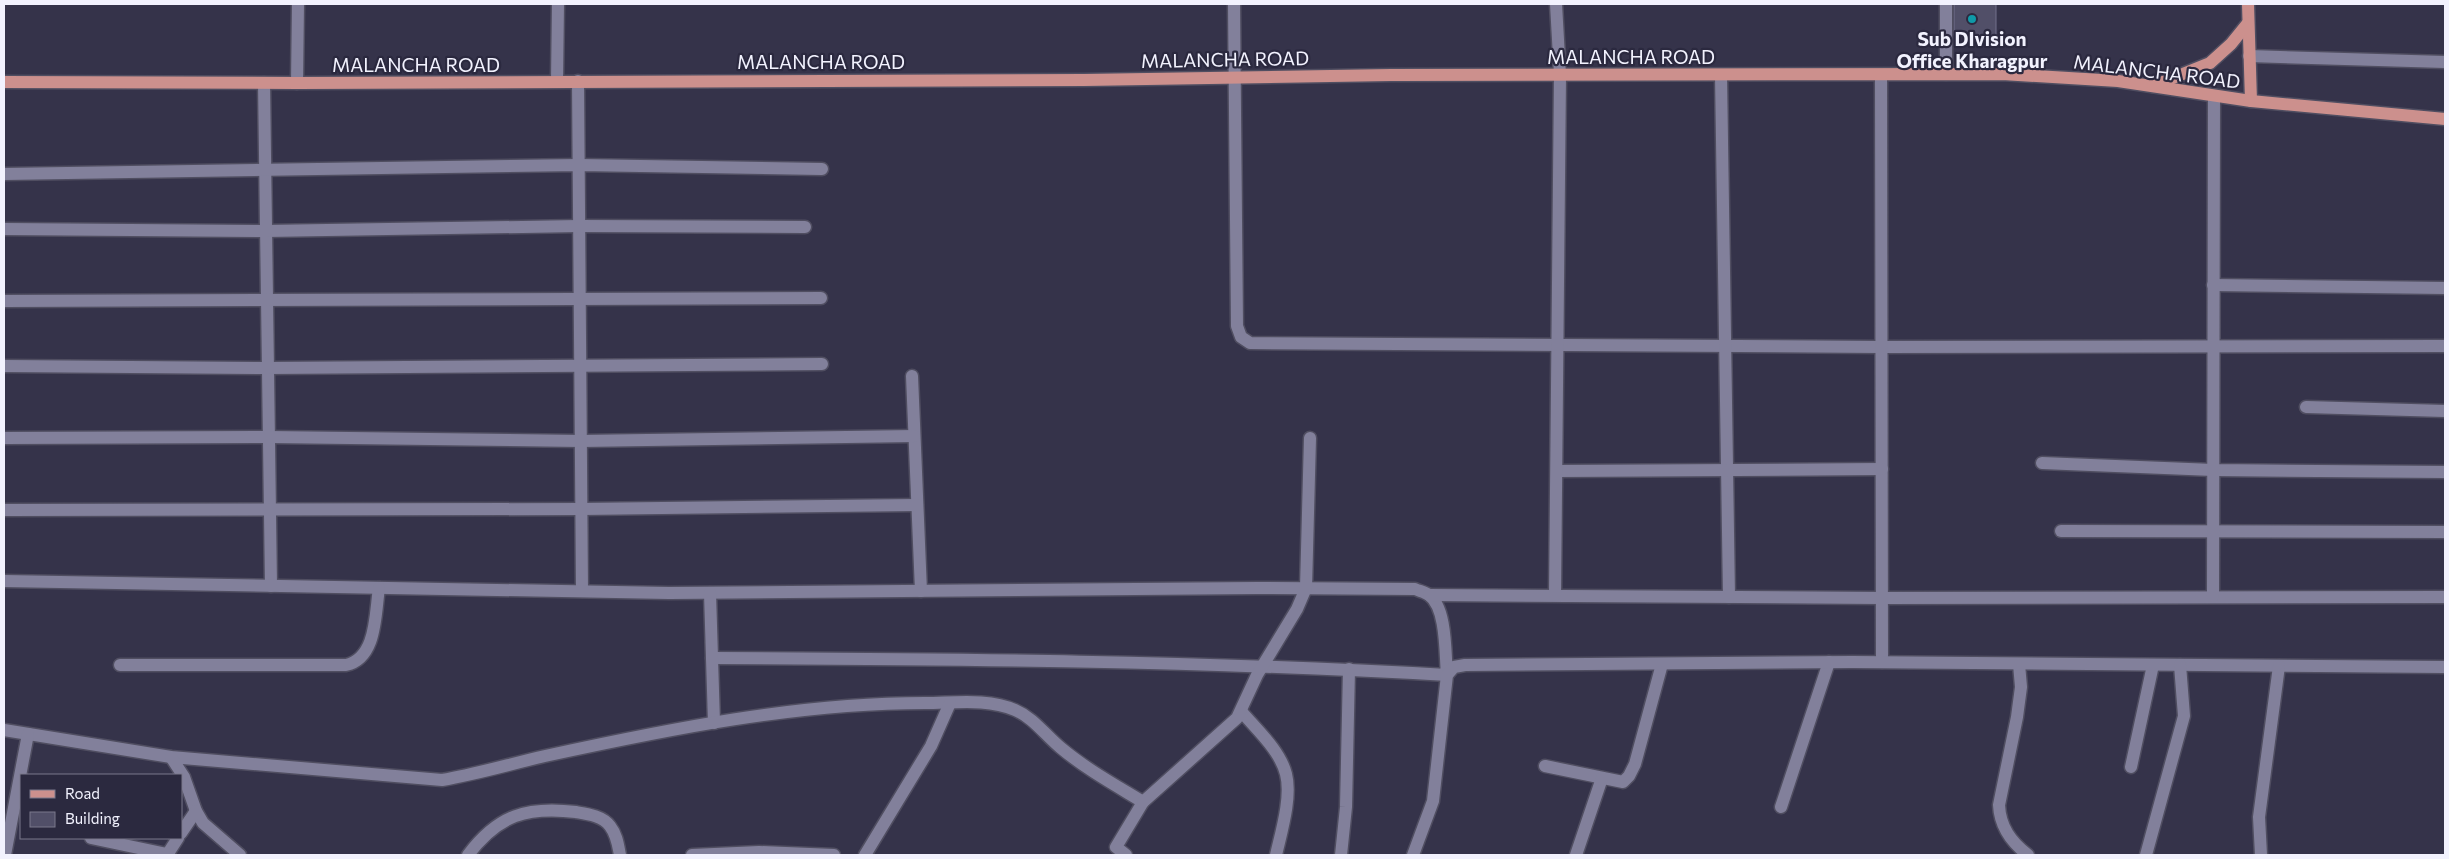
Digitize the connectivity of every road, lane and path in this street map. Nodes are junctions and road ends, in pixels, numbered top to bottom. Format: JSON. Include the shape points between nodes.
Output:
{"nodes":[{"id":1,"x":298,"y":4,"type":"edge"},
{"id":2,"x":558,"y":4,"type":"edge"},
{"id":3,"x":1234,"y":4,"type":"edge"},
{"id":4,"x":1556,"y":4,"type":"edge"},
{"id":5,"x":1946,"y":4,"type":"edge"},
{"id":6,"x":2248,"y":4,"type":"edge"},
{"id":7,"x":2248,"y":23,"type":"junction"},
{"id":8,"x":2250,"y":56,"type":"junction"},
{"id":9,"x":2445,"y":62,"type":"edge"},
{"id":10,"x":1946,"y":74,"type":"junction"},
{"id":11,"x":1560,"y":75,"type":"junction"},
{"id":12,"x":1721,"y":75,"type":"junction"},
{"id":13,"x":1881,"y":75,"type":"junction"},
{"id":14,"x":1236,"y":78,"type":"junction"},
{"id":15,"x":557,"y":81,"type":"junction"},
{"id":16,"x":578,"y":81,"type":"junction"},
{"id":17,"x":4,"y":82,"type":"edge"},
{"id":18,"x":264,"y":83,"type":"junction"},
{"id":19,"x":297,"y":83,"type":"junction"},
{"id":20,"x":2153,"y":87,"type":"junction"},
{"id":21,"x":2214,"y":96,"type":"junction"},
{"id":22,"x":2251,"y":101,"type":"junction"},
{"id":23,"x":2445,"y":119,"type":"edge"},
{"id":24,"x":579,"y":165,"type":"junction"},
{"id":25,"x":822,"y":169,"type":"dead end"},
{"id":26,"x":265,"y":172,"type":"junction"},
{"id":27,"x":4,"y":174,"type":"edge"},
{"id":28,"x":579,"y":226,"type":"junction"},
{"id":29,"x":805,"y":226,"type":"dead end"},
{"id":30,"x":4,"y":229,"type":"edge"},
{"id":31,"x":266,"y":231,"type":"junction"},
{"id":32,"x":2213,"y":285,"type":"junction"},
{"id":33,"x":2445,"y":288,"type":"edge"},
{"id":34,"x":821,"y":298,"type":"dead end"},
{"id":35,"x":267,"y":299,"type":"junction"},
{"id":36,"x":580,"y":300,"type":"junction"},
{"id":37,"x":4,"y":301,"type":"edge"},
{"id":38,"x":1558,"y":344,"type":"junction"},
{"id":39,"x":1725,"y":345,"type":"junction"},
{"id":40,"x":2213,"y":346,"type":"junction"},
{"id":41,"x":2445,"y":346,"type":"edge"},
{"id":42,"x":1881,"y":347,"type":"junction"},
{"id":43,"x":822,"y":364,"type":"dead end"},
{"id":44,"x":4,"y":366,"type":"edge"},
{"id":45,"x":580,"y":366,"type":"junction"},
{"id":46,"x":268,"y":368,"type":"junction"},
{"id":47,"x":912,"y":376,"type":"dead end"},
{"id":48,"x":2306,"y":407,"type":"dead end"},
{"id":49,"x":2445,"y":411,"type":"edge"},
{"id":50,"x":914,"y":436,"type":"junction"},
{"id":51,"x":269,"y":437,"type":"junction"},
{"id":52,"x":4,"y":438,"type":"edge"},
{"id":53,"x":1310,"y":438,"type":"dead end"},
{"id":54,"x":581,"y":441,"type":"junction"},
{"id":55,"x":2042,"y":463,"type":"dead end"},
{"id":56,"x":1727,"y":469,"type":"junction"},
{"id":57,"x":1882,"y":470,"type":"junction"},
{"id":58,"x":2213,"y":470,"type":"junction"},
{"id":59,"x":1556,"y":471,"type":"junction"},
{"id":60,"x":2445,"y":472,"type":"edge"},
{"id":61,"x":917,"y":505,"type":"junction"},
{"id":62,"x":581,"y":509,"type":"junction"},
{"id":63,"x":4,"y":510,"type":"edge"},
{"id":64,"x":270,"y":511,"type":"junction"},
{"id":65,"x":2213,"y":530,"type":"junction"},
{"id":66,"x":2061,"y":531,"type":"dead end"},
{"id":67,"x":2445,"y":532,"type":"edge"},
{"id":68,"x":4,"y":581,"type":"edge"},
{"id":69,"x":271,"y":586,"type":"junction"},
{"id":70,"x":379,"y":588,"type":"junction"},
{"id":71,"x":1306,"y":588,"type":"junction"},
{"id":72,"x":921,"y":591,"type":"junction"},
{"id":73,"x":582,"y":592,"type":"junction"},
{"id":74,"x":710,"y":592,"type":"junction"},
{"id":75,"x":1429,"y":595,"type":"junction"},
{"id":76,"x":1555,"y":596,"type":"junction"},
{"id":77,"x":2213,"y":596,"type":"junction"},
{"id":78,"x":1730,"y":597,"type":"junction"},
{"id":79,"x":2445,"y":597,"type":"edge"},
{"id":80,"x":1882,"y":598,"type":"junction"},
{"id":81,"x":712,"y":658,"type":"junction"},
{"id":82,"x":1828,"y":662,"type":"junction"},
{"id":83,"x":1882,"y":662,"type":"junction"},
{"id":84,"x":1662,"y":664,"type":"junction"},
{"id":85,"x":2019,"y":664,"type":"junction"},
{"id":86,"x":120,"y":665,"type":"dead end"},
{"id":87,"x":1263,"y":665,"type":"junction"},
{"id":88,"x":2153,"y":665,"type":"junction"},
{"id":89,"x":2180,"y":665,"type":"junction"},
{"id":90,"x":2278,"y":666,"type":"junction"},
{"id":91,"x":2445,"y":667,"type":"edge"},
{"id":92,"x":1349,"y":669,"type":"junction"},
{"id":93,"x":1447,"y":675,"type":"junction"},
{"id":94,"x":950,"y":703,"type":"junction"},
{"id":95,"x":1241,"y":711,"type":"junction"},
{"id":96,"x":714,"y":723,"type":"junction"},
{"id":97,"x":4,"y":730,"type":"edge"},
{"id":98,"x":28,"y":734,"type":"junction"},
{"id":99,"x":171,"y":757,"type":"junction"},
{"id":100,"x":1545,"y":766,"type":"dead end"},
{"id":101,"x":2131,"y":767,"type":"dead end"},
{"id":102,"x":21,"y":774,"type":"edge"},
{"id":103,"x":1602,"y":778,"type":"junction"},
{"id":104,"x":20,"y":780,"type":"edge"},
{"id":105,"x":1143,"y":802,"type":"junction"},
{"id":106,"x":1781,"y":807,"type":"dead end"},
{"id":107,"x":196,"y":811,"type":"junction"},
{"id":108,"x":12,"y":825,"type":"edge"},
{"id":109,"x":182,"y":832,"type":"edge"},
{"id":110,"x":95,"y":839,"type":"edge"},
{"id":111,"x":177,"y":839,"type":"edge"},
{"id":112,"x":1112,"y":851,"type":"edge"},
{"id":113,"x":5,"y":855,"type":"edge"},
{"id":114,"x":167,"y":855,"type":"edge"},
{"id":115,"x":240,"y":855,"type":"edge"},
{"id":116,"x":468,"y":855,"type":"edge"},
{"id":117,"x":620,"y":855,"type":"edge"},
{"id":118,"x":692,"y":855,"type":"edge"},
{"id":119,"x":815,"y":855,"type":"edge"},
{"id":120,"x":834,"y":855,"type":"edge"},
{"id":121,"x":865,"y":855,"type":"edge"},
{"id":122,"x":1126,"y":855,"type":"edge"},
{"id":123,"x":1276,"y":855,"type":"edge"},
{"id":124,"x":1341,"y":855,"type":"edge"},
{"id":125,"x":1413,"y":855,"type":"edge"},
{"id":126,"x":1576,"y":855,"type":"edge"},
{"id":127,"x":2028,"y":855,"type":"edge"},
{"id":128,"x":2146,"y":855,"type":"edge"},
{"id":129,"x":2261,"y":855,"type":"edge"}],
"edges":[{"from":1,"to":19,"type":"street"},
{"from":2,"to":15,"type":"street"},
{"from":3,"to":14,"type":"street"},
{"from":4,"to":11,"type":"street"},
{"from":5,"to":10,"type":"street"},
{"from":6,"to":7,"type":"main road"},
{"from":7,"to":8,"type":"main road"},
{"from":7,"to":20,"type":"main road","via":[[2210,63]]},
{"from":8,"to":9,"type":"street"},
{"from":8,"to":22,"type":"main road"},
{"from":10,"to":13,"type":"main road","name":"MALANCHA ROAD"},
{"from":10,"to":20,"type":"main road","name":"MALANCHA ROAD","via":[[2002,74]]},
{"from":11,"to":12,"type":"main road","name":"MALANCHA ROAD"},
{"from":11,"to":14,"type":"main road","name":"MALANCHA ROAD"},
{"from":11,"to":38,"type":"street"},
{"from":12,"to":13,"type":"main road","name":"MALANCHA ROAD"},
{"from":12,"to":39,"type":"street"},
{"from":13,"to":42,"type":"street"},
{"from":14,"to":16,"type":"main road","name":"MALANCHA ROAD"},
{"from":14,"to":38,"type":"street","via":[[1237,326],[1241,337],[1250,343],[1261,344]]},
{"from":15,"to":16,"type":"main road","name":"MALANCHA ROAD"},
{"from":15,"to":19,"type":"main road","name":"MALANCHA ROAD"},
{"from":16,"to":24,"type":"street"},
{"from":17,"to":18,"type":"main road","name":"MALANCHA ROAD"},
{"from":18,"to":19,"type":"main road","name":"MALANCHA ROAD"},
{"from":18,"to":26,"type":"street"},
{"from":20,"to":21,"type":"main road","name":"MALANCHA ROAD"},
{"from":21,"to":22,"type":"main road","name":"MALANCHA ROAD"},
{"from":21,"to":32,"type":"street"},
{"from":22,"to":23,"type":"main road","name":"MALANCHA ROAD"},
{"from":24,"to":25,"type":"street"},
{"from":24,"to":26,"type":"street"},
{"from":24,"to":28,"type":"street"},
{"from":26,"to":27,"type":"street"},
{"from":26,"to":31,"type":"street"},
{"from":28,"to":29,"type":"street"},
{"from":28,"to":31,"type":"street"},
{"from":28,"to":36,"type":"street"},
{"from":30,"to":31,"type":"street"},
{"from":31,"to":35,"type":"street"},
{"from":32,"to":33,"type":"street"},
{"from":32,"to":40,"type":"street"},
{"from":34,"to":36,"type":"street"},
{"from":35,"to":36,"type":"street"},
{"from":35,"to":37,"type":"street"},
{"from":35,"to":46,"type":"street"},
{"from":36,"to":45,"type":"street"},
{"from":38,"to":39,"type":"street"},
{"from":38,"to":59,"type":"street"},
{"from":39,"to":42,"type":"street"},
{"from":39,"to":56,"type":"street"},
{"from":40,"to":41,"type":"street"},
{"from":40,"to":42,"type":"street"},
{"from":40,"to":58,"type":"street"},
{"from":42,"to":57,"type":"street"},
{"from":43,"to":45,"type":"street"},
{"from":44,"to":46,"type":"street"},
{"from":45,"to":46,"type":"street"},
{"from":45,"to":54,"type":"street"},
{"from":46,"to":51,"type":"street"},
{"from":47,"to":50,"type":"street"},
{"from":48,"to":49,"type":"street"},
{"from":50,"to":54,"type":"street"},
{"from":50,"to":61,"type":"street"},
{"from":51,"to":52,"type":"street"},
{"from":51,"to":54,"type":"street"},
{"from":51,"to":64,"type":"street"},
{"from":53,"to":71,"type":"street"},
{"from":54,"to":62,"type":"street"},
{"from":55,"to":58,"type":"street"},
{"from":56,"to":57,"type":"street"},
{"from":56,"to":59,"type":"street"},
{"from":56,"to":78,"type":"street"},
{"from":57,"to":80,"type":"street"},
{"from":58,"to":60,"type":"street"},
{"from":58,"to":65,"type":"street"},
{"from":59,"to":76,"type":"street"},
{"from":61,"to":62,"type":"street"},
{"from":61,"to":72,"type":"street"},
{"from":62,"to":64,"type":"street"},
{"from":62,"to":73,"type":"street"},
{"from":63,"to":64,"type":"street"},
{"from":64,"to":69,"type":"street"},
{"from":65,"to":66,"type":"street"},
{"from":65,"to":67,"type":"street"},
{"from":65,"to":77,"type":"street"},
{"from":68,"to":69,"type":"street"},
{"from":69,"to":70,"type":"street"},
{"from":70,"to":73,"type":"street"},
{"from":70,"to":86,"type":"street","via":[[365,655],[346,666]]},
{"from":71,"to":72,"type":"street"},
{"from":71,"to":75,"type":"street","via":[[1415,589]]},
{"from":71,"to":87,"type":"street"},
{"from":72,"to":74,"type":"street"},
{"from":73,"to":74,"type":"street"},
{"from":74,"to":81,"type":"street"},
{"from":75,"to":76,"type":"street"},
{"from":75,"to":93,"type":"street","via":[[1438,604],[1442,621]]},
{"from":76,"to":78,"type":"street"},
{"from":77,"to":79,"type":"street"},
{"from":77,"to":80,"type":"street"},
{"from":78,"to":80,"type":"street"},
{"from":80,"to":83,"type":"street"},
{"from":81,"to":87,"type":"street"},
{"from":81,"to":96,"type":"street"},
{"from":82,"to":83,"type":"street"},
{"from":82,"to":84,"type":"street"},
{"from":82,"to":106,"type":"street"},
{"from":83,"to":85,"type":"street"},
{"from":84,"to":93,"type":"street","via":[[1465,665],[1454,667]]},
{"from":84,"to":103,"type":"street","via":[[1629,776],[1623,782]]},
{"from":85,"to":88,"type":"street"},
{"from":85,"to":127,"type":"street","via":[[2020,699],[1999,805],[2005,831]]},
{"from":87,"to":92,"type":"street"},
{"from":87,"to":95,"type":"street"},
{"from":88,"to":89,"type":"street"},
{"from":88,"to":101,"type":"street"},
{"from":89,"to":90,"type":"street"},
{"from":89,"to":128,"type":"street","via":[[2184,716]]},
{"from":90,"to":91,"type":"street"},
{"from":90,"to":129,"type":"street","via":[[2259,817]]},
{"from":92,"to":93,"type":"street"},
{"from":92,"to":124,"type":"street","via":[[1346,807]]},
{"from":93,"to":125,"type":"street","via":[[1433,801]]},
{"from":94,"to":96,"type":"street","via":[[880,703]]},
{"from":94,"to":105,"type":"street","via":[[1002,705],[1016,710],[1034,721],[1091,771]]},
{"from":94,"to":121,"type":"street","via":[[931,746]]},
{"from":95,"to":105,"type":"street","via":[[1224,731]]},
{"from":95,"to":123,"type":"street","via":[[1278,756],[1286,774],[1287,787]]},
{"from":96,"to":99,"type":"street","via":[[544,756],[442,780]]},
{"from":97,"to":98,"type":"street"},
{"from":98,"to":99,"type":"street"},
{"from":98,"to":102,"type":"street"},
{"from":99,"to":107,"type":"street","via":[[184,777]]},
{"from":100,"to":103,"type":"street"},
{"from":103,"to":126,"type":"street"},
{"from":104,"to":108,"type":"street"},
{"from":105,"to":112,"type":"street"},
{"from":107,"to":109,"type":"street"},
{"from":107,"to":115,"type":"street","via":[[202,823]]},
{"from":108,"to":113,"type":"street"},
{"from":110,"to":114,"type":"street"},
{"from":111,"to":114,"type":"street"},
{"from":112,"to":122,"type":"street"},
{"from":116,"to":117,"type":"street","via":[[500,823],[531,810],[589,814],[603,819],[616,837]]},
{"from":118,"to":119,"type":"street","via":[[759,852]]},
{"from":119,"to":120,"type":"street"}]}
